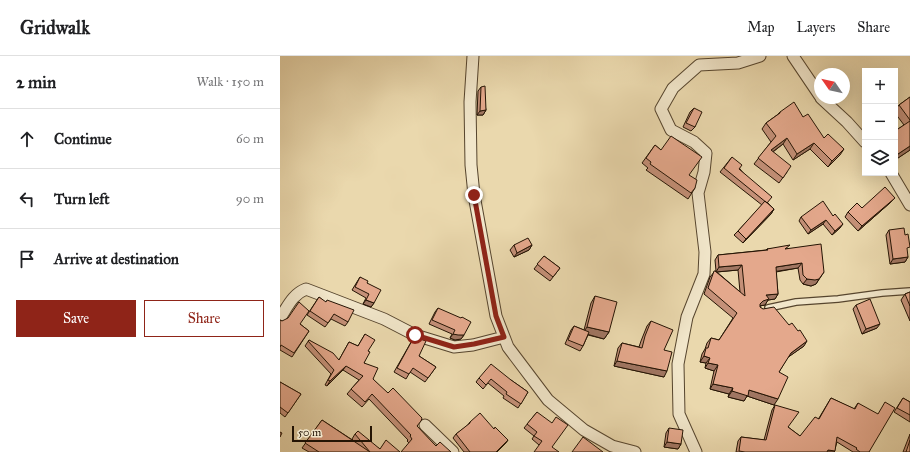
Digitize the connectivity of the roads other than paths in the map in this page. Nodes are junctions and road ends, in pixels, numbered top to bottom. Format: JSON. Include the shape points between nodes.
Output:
{"nodes":[{"id":1,"x":473,"y":56,"type":"edge"},
{"id":2,"x":760,"y":56,"type":"edge"},
{"id":3,"x":793,"y":56,"type":"edge"},
{"id":4,"x":814,"y":87,"type":"edge"},
{"id":5,"x":828,"y":104,"type":"edge"},
{"id":6,"x":863,"y":140,"type":"edge"},
{"id":7,"x":893,"y":176,"type":"edge"},
{"id":8,"x":910,"y":205,"type":"edge"},
{"id":9,"x":910,"y":291,"type":"edge"},
{"id":10,"x":760,"y":310,"type":"edge"},
{"id":11,"x":280,"y":318,"type":"edge"},
{"id":12,"x":504,"y":337,"type":"junction"},
{"id":13,"x":425,"y":426,"type":"dead end"},
{"id":14,"x":452,"y":452,"type":"edge"},
{"id":15,"x":634,"y":452,"type":"edge"},
{"id":16,"x":696,"y":452,"type":"edge"}],
"edges":[{"from":1,"to":12,"type":"street","via":[[470,102],[474,195],[496,316]]},
{"from":2,"to":16,"type":"street","via":[[738,63],[699,65],[673,88],[661,109],[671,130],[694,142],[706,153],[698,193],[705,252],[704,274],[687,317],[678,364],[679,414]]},
{"from":3,"to":4,"type":"street"},
{"from":5,"to":6,"type":"street"},
{"from":7,"to":8,"type":"street"},
{"from":9,"to":10,"type":"lane","via":[[796,302]]},
{"from":11,"to":12,"type":"street","via":[[294,296],[306,289],[384,319],[415,335],[454,347]]},
{"from":12,"to":15,"type":"street","via":[[508,347],[548,400],[584,430],[612,446]]},
{"from":13,"to":14,"type":"street"}]}
